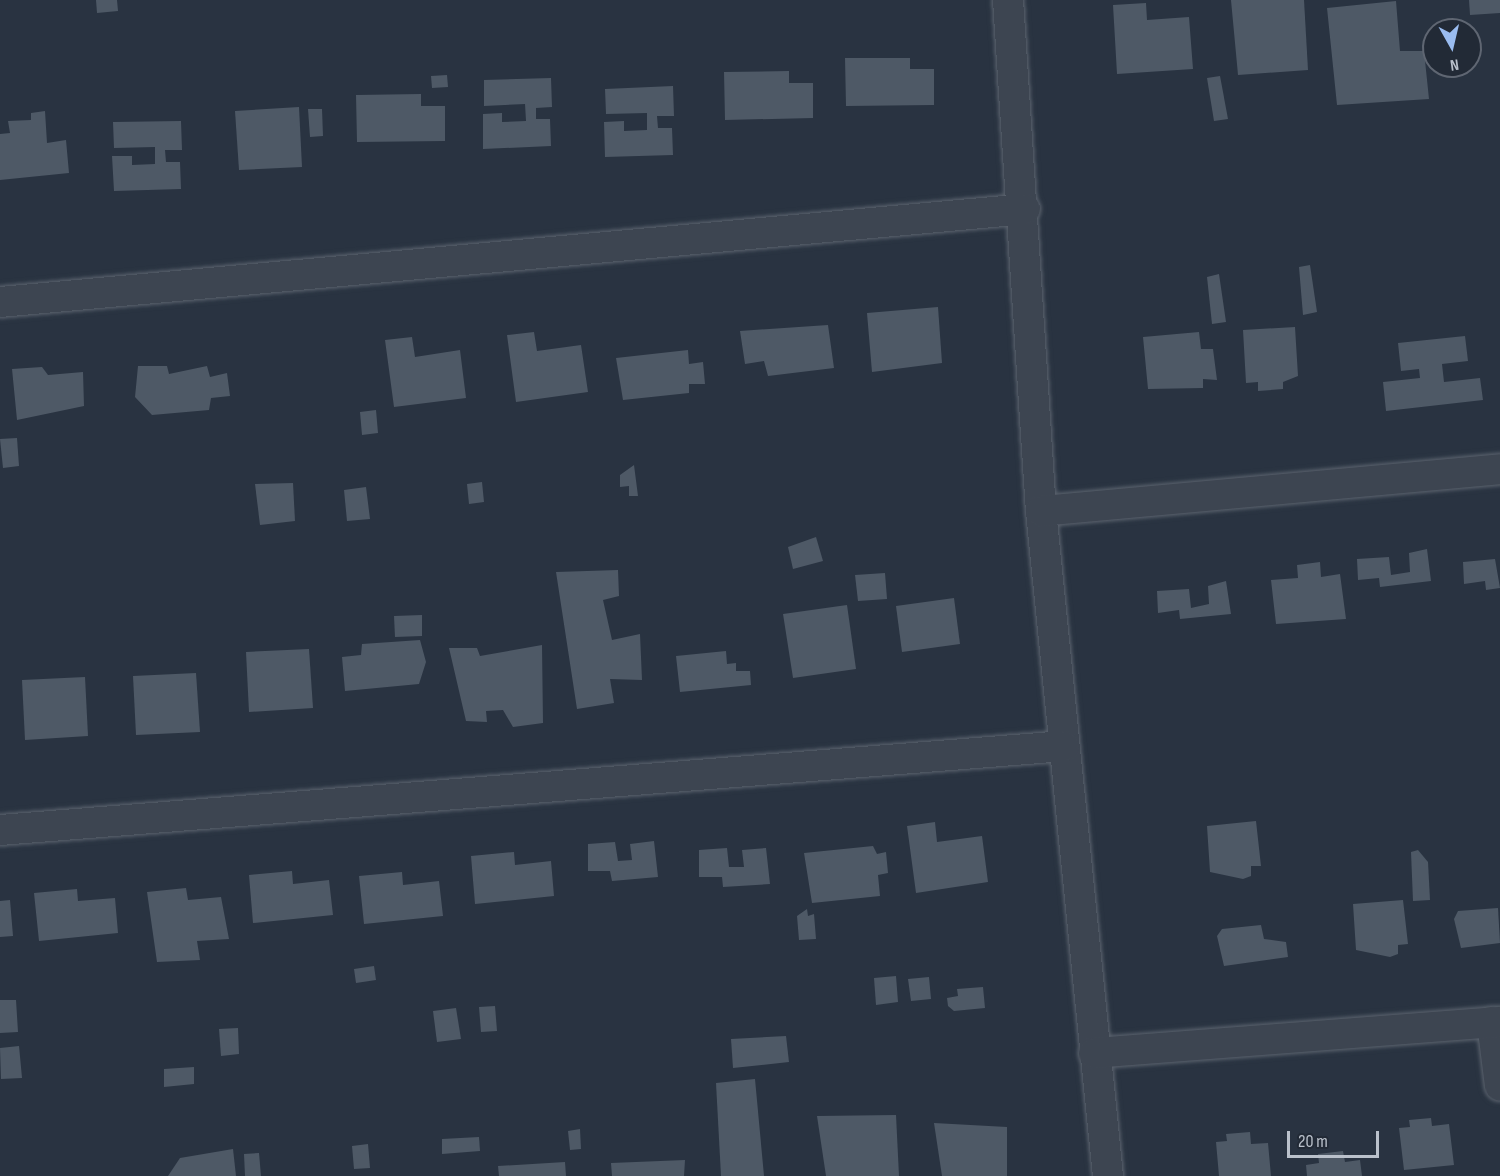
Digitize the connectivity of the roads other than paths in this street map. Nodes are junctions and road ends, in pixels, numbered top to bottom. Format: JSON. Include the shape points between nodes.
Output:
{"nodes":[{"id":1,"x":1008,"y":0,"type":"edge"},
{"id":2,"x":1025,"y":208,"type":"junction"},
{"id":3,"x":0,"y":302,"type":"edge"},
{"id":4,"x":1500,"y":469,"type":"edge"},
{"id":5,"x":1041,"y":510,"type":"junction"},
{"id":6,"x":1064,"y":746,"type":"junction"},
{"id":7,"x":0,"y":830,"type":"edge"},
{"id":8,"x":1496,"y":1022,"type":"edge"},
{"id":9,"x":1094,"y":1053,"type":"junction"},
{"id":10,"x":1500,"y":1086,"type":"edge"},
{"id":11,"x":1108,"y":1176,"type":"edge"}],
"edges":[{"from":1,"to":2,"type":"street"},
{"from":2,"to":3,"type":"street"},
{"from":2,"to":5,"type":"street"},
{"from":4,"to":5,"type":"street"},
{"from":5,"to":6,"type":"street"},
{"from":6,"to":7,"type":"street"},
{"from":6,"to":9,"type":"street"},
{"from":8,"to":9,"type":"street"},
{"from":8,"to":10,"type":"street"},
{"from":9,"to":11,"type":"street"}]}
